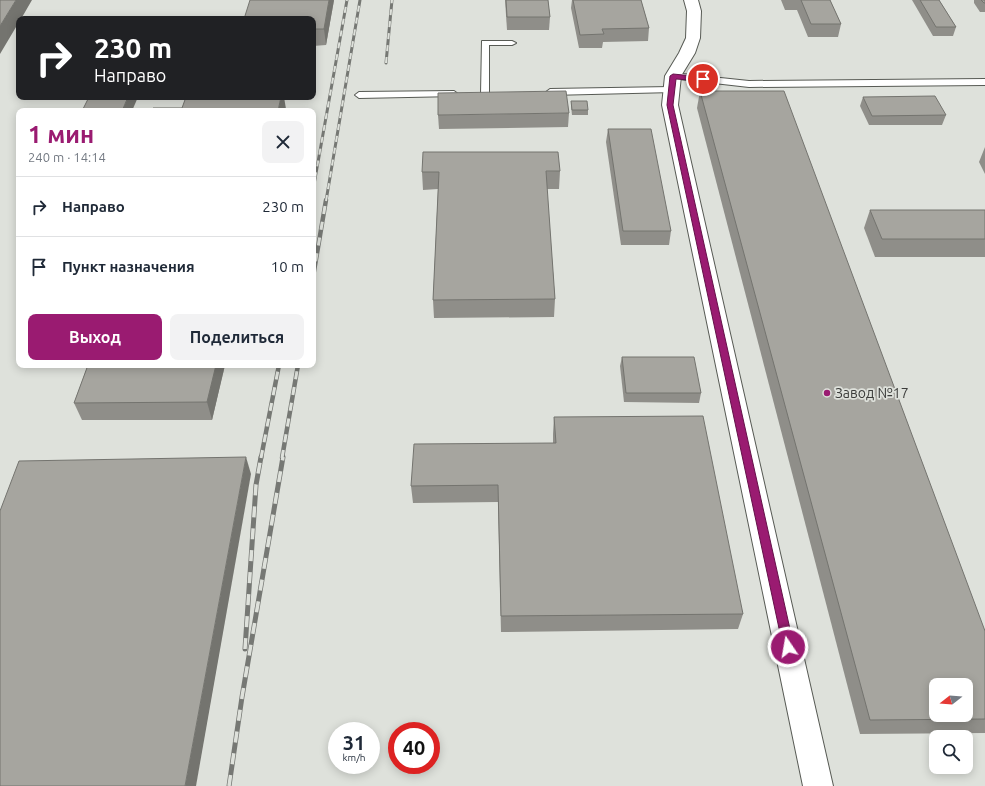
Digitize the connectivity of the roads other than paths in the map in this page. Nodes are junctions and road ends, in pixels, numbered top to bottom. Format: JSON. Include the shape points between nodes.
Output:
{"nodes":[{"id":1,"x":691,"y":0,"type":"edge"},
{"id":2,"x":512,"y":43,"type":"dead end"},
{"id":3,"x":985,"y":82,"type":"edge"},
{"id":4,"x":672,"y":83,"type":"junction"},
{"id":5,"x":539,"y":93,"type":"edge"},
{"id":6,"x":359,"y":94,"type":"dead end"},
{"id":7,"x":461,"y":94,"type":"edge"},
{"id":8,"x":485,"y":94,"type":"edge"},
{"id":9,"x":818,"y":786,"type":"edge"}],
"edges":[{"from":1,"to":4,"type":"street","via":[[694,12],[693,38]]},
{"from":2,"to":8,"type":"lane","via":[[485,43]]},
{"from":3,"to":4,"type":"lane"},
{"from":4,"to":5,"type":"lane"},
{"from":4,"to":9,"type":"street","via":[[670,105]]},
{"from":6,"to":7,"type":"lane"}]}
